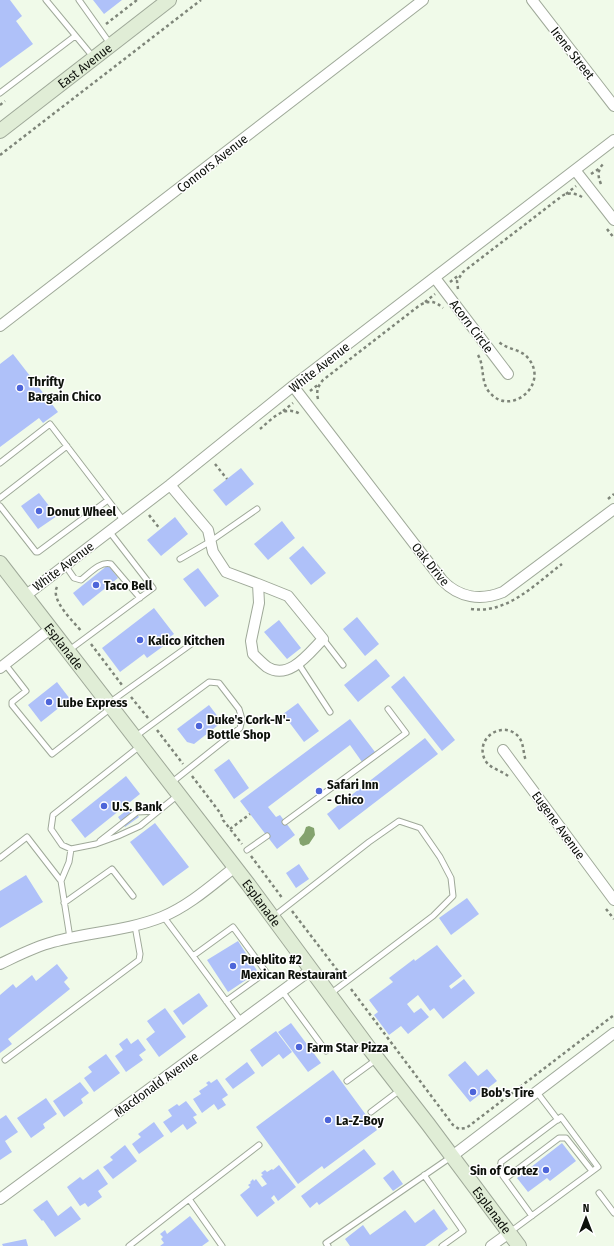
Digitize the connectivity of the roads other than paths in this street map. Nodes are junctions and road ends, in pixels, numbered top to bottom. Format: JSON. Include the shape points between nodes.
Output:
{"nodes":[{"id":1,"x":46,"y":0,"type":"edge"},
{"id":2,"x":79,"y":0,"type":"edge"},
{"id":3,"x":169,"y":0,"type":"edge"},
{"id":4,"x":423,"y":0,"type":"edge"},
{"id":5,"x":532,"y":0,"type":"edge"},
{"id":6,"x":75,"y":36,"type":"junction"},
{"id":7,"x":111,"y":45,"type":"junction"},
{"id":8,"x":94,"y":58,"type":"junction"},
{"id":9,"x":0,"y":93,"type":"edge"},
{"id":10,"x":614,"y":106,"type":"edge"},
{"id":11,"x":0,"y":130,"type":"edge"},
{"id":12,"x":614,"y":140,"type":"edge"},
{"id":13,"x":575,"y":170,"type":"junction"},
{"id":14,"x":614,"y":220,"type":"edge"},
{"id":15,"x":435,"y":278,"type":"junction"},
{"id":16,"x":0,"y":326,"type":"edge"},
{"id":17,"x":508,"y":374,"type":"dead end"},
{"id":18,"x":293,"y":386,"type":"junction"},
{"id":19,"x":67,"y":446,"type":"junction"},
{"id":20,"x":0,"y":463,"type":"edge"},
{"id":21,"x":170,"y":485,"type":"junction"},
{"id":22,"x":0,"y":498,"type":"edge"},
{"id":23,"x":108,"y":500,"type":"junction"},
{"id":24,"x":0,"y":506,"type":"edge"},
{"id":25,"x":257,"y":509,"type":"dead end"},
{"id":26,"x":614,"y":509,"type":"edge"},
{"id":27,"x":123,"y":520,"type":"junction"},
{"id":28,"x":109,"y":531,"type":"junction"},
{"id":29,"x":211,"y":541,"type":"junction"},
{"id":30,"x":180,"y":559,"type":"dead end"},
{"id":31,"x":0,"y":564,"type":"edge"},
{"id":32,"x":64,"y":565,"type":"junction"},
{"id":33,"x":258,"y":584,"type":"junction"},
{"id":34,"x":25,"y":596,"type":"junction"},
{"id":35,"x":140,"y":598,"type":"junction"},
{"id":36,"x":50,"y":629,"type":"junction"},
{"id":37,"x":323,"y":639,"type":"junction"},
{"id":38,"x":190,"y":645,"type":"dead end"},
{"id":39,"x":68,"y":651,"type":"junction"},
{"id":40,"x":298,"y":664,"type":"junction"},
{"id":41,"x":343,"y":664,"type":"dead end"},
{"id":42,"x":2,"y":666,"type":"edge"},
{"id":43,"x":110,"y":705,"type":"junction"},
{"id":44,"x":388,"y":709,"type":"dead end"},
{"id":45,"x":330,"y":712,"type":"dead end"},
{"id":46,"x":138,"y":741,"type":"junction"},
{"id":47,"x":504,"y":750,"type":"dead end"},
{"id":48,"x":174,"y":789,"type":"junction"},
{"id":49,"x":158,"y":811,"type":"junction"},
{"id":50,"x":285,"y":822,"type":"dead end"},
{"id":51,"x":266,"y":836,"type":"dead end"},
{"id":52,"x":96,"y":844,"type":"junction"},
{"id":53,"x":71,"y":849,"type":"junction"},
{"id":54,"x":246,"y":850,"type":"road end"},
{"id":55,"x":0,"y":858,"type":"edge"},
{"id":56,"x":235,"y":867,"type":"junction"},
{"id":57,"x":61,"y":881,"type":"junction"},
{"id":58,"x":133,"y":896,"type":"dead end"},
{"id":59,"x":614,"y":900,"type":"edge"},
{"id":60,"x":64,"y":903,"type":"junction"},
{"id":61,"x":163,"y":916,"type":"junction"},
{"id":62,"x":273,"y":917,"type":"junction"},
{"id":63,"x":135,"y":926,"type":"junction"},
{"id":64,"x":70,"y":938,"type":"junction"},
{"id":65,"x":193,"y":956,"type":"junction"},
{"id":66,"x":0,"y":964,"type":"edge"},
{"id":67,"x":312,"y":969,"type":"junction"},
{"id":68,"x":282,"y":991,"type":"junction"},
{"id":69,"x":330,"y":994,"type":"junction"},
{"id":70,"x":226,"y":1001,"type":"junction"},
{"id":71,"x":241,"y":1021,"type":"junction"},
{"id":72,"x":614,"y":1033,"type":"edge"},
{"id":73,"x":326,"y":1051,"type":"dead end"},
{"id":74,"x":377,"y":1058,"type":"junction"},
{"id":75,"x":5,"y":1060,"type":"dead end"},
{"id":76,"x":347,"y":1081,"type":"dead end"},
{"id":77,"x":401,"y":1089,"type":"junction"},
{"id":78,"x":536,"y":1091,"type":"junction"},
{"id":79,"x":371,"y":1112,"type":"dead end"},
{"id":80,"x":558,"y":1120,"type":"junction"},
{"id":81,"x":260,"y":1145,"type":"dead end"},
{"id":82,"x":451,"y":1157,"type":"junction"},
{"id":83,"x":592,"y":1172,"type":"junction"},
{"id":84,"x":424,"y":1176,"type":"junction"},
{"id":85,"x":505,"y":1179,"type":"junction"},
{"id":86,"x":600,"y":1193,"type":"dead end"},
{"id":87,"x":189,"y":1199,"type":"junction"},
{"id":88,"x":0,"y":1200,"type":"edge"},
{"id":89,"x":614,"y":1213,"type":"edge"},
{"id":90,"x":532,"y":1216,"type":"junction"},
{"id":91,"x":509,"y":1233,"type":"junction"},
{"id":92,"x":129,"y":1246,"type":"edge"},
{"id":93,"x":222,"y":1246,"type":"edge"},
{"id":94,"x":328,"y":1246,"type":"edge"},
{"id":95,"x":442,"y":1246,"type":"edge"},
{"id":96,"x":491,"y":1246,"type":"edge"},
{"id":97,"x":519,"y":1246,"type":"edge"}],
"edges":[{"from":1,"to":6,"type":"lane"},
{"from":2,"to":7,"type":"lane"},
{"from":3,"to":7,"type":"main road","name":"East Avenue"},
{"from":4,"to":16,"type":"street","name":"Connors Avenue"},
{"from":5,"to":10,"type":"street","name":"Irene Street"},
{"from":6,"to":8,"type":"lane"},
{"from":6,"to":9,"type":"lane"},
{"from":7,"to":8,"type":"main road","name":"East Avenue"},
{"from":8,"to":11,"type":"main road","name":"East Avenue"},
{"from":12,"to":13,"type":"street","name":"White Avenue"},
{"from":13,"to":14,"type":"street"},
{"from":13,"to":15,"type":"street","name":"White Avenue"},
{"from":15,"to":17,"type":"street","name":"Acorn Circle"},
{"from":15,"to":18,"type":"street","name":"White Avenue"},
{"from":18,"to":21,"type":"street","name":"White Avenue"},
{"from":18,"to":26,"type":"street","name":"Oak Drive","via":[[442,580],[461,594],[485,597],[503,592]]},
{"from":19,"to":20,"type":"lane","via":[[50,424]]},
{"from":19,"to":22,"type":"lane"},
{"from":19,"to":23,"type":"lane"},
{"from":21,"to":27,"type":"street","name":"White Avenue"},
{"from":21,"to":29,"type":"street","via":[[208,530]]},
{"from":23,"to":24,"type":"lane","via":[[38,552],[34,551]]},
{"from":23,"to":27,"type":"lane"},
{"from":25,"to":29,"type":"lane"},
{"from":27,"to":28,"type":"street","name":"White Avenue"},
{"from":28,"to":32,"type":"street","name":"White Avenue"},
{"from":28,"to":35,"type":"lane","via":[[152,588]]},
{"from":29,"to":30,"type":"lane"},
{"from":29,"to":33,"type":"street","via":[[214,552],[226,572]]},
{"from":31,"to":34,"type":"main road","name":"Esplanade"},
{"from":32,"to":34,"type":"street","name":"White Avenue"},
{"from":32,"to":35,"type":"lane","via":[[71,575],[81,580],[101,565],[111,564]]},
{"from":33,"to":37,"type":"street","via":[[288,596]]},
{"from":33,"to":40,"type":"street","via":[[259,603],[251,641],[252,654],[268,667],[281,672]]},
{"from":34,"to":36,"type":"main road","name":"Esplanade"},
{"from":35,"to":39,"type":"lane"},
{"from":36,"to":39,"type":"main road","name":"Esplanade"},
{"from":36,"to":42,"type":"street"},
{"from":37,"to":40,"type":"street"},
{"from":37,"to":41,"type":"lane"},
{"from":38,"to":43,"type":"lane","via":[[126,690]]},
{"from":39,"to":43,"type":"main road","name":"Esplanade"},
{"from":40,"to":45,"type":"lane"},
{"from":42,"to":43,"type":"lane","via":[[26,691],[12,702],[12,705],[52,754]]},
{"from":43,"to":46,"type":"main road","name":"Esplanade"},
{"from":44,"to":50,"type":"lane","via":[[406,733]]},
{"from":46,"to":48,"type":"main road","name":"Esplanade"},
{"from":46,"to":48,"type":"lane","via":[[152,724],[209,682],[219,683],[239,709],[242,719],[240,728],[188,770]]},
{"from":46,"to":53,"type":"lane","via":[[53,815],[51,829],[62,845]]},
{"from":47,"to":59,"type":"street","name":"Eugene Avenue"},
{"from":48,"to":49,"type":"lane"},
{"from":48,"to":56,"type":"main road","name":"Esplanade"},
{"from":49,"to":52,"type":"lane","via":[[140,826]]},
{"from":49,"to":52,"type":"lane","via":[[137,812]]},
{"from":51,"to":54,"type":"lane"},
{"from":52,"to":53,"type":"lane"},
{"from":53,"to":57,"type":"lane"},
{"from":55,"to":57,"type":"lane","via":[[27,837]]},
{"from":56,"to":61,"type":"street","via":[[190,901]]},
{"from":56,"to":62,"type":"main road","name":"Esplanade"},
{"from":57,"to":60,"type":"lane"},
{"from":58,"to":60,"type":"lane","via":[[112,869]]},
{"from":60,"to":64,"type":"lane"},
{"from":61,"to":63,"type":"street"},
{"from":61,"to":65,"type":"lane"},
{"from":62,"to":67,"type":"main road","name":"Esplanade"},
{"from":62,"to":69,"type":"lane","via":[[369,842],[399,822],[420,828],[451,878],[453,896],[433,916]]},
{"from":63,"to":64,"type":"street"},
{"from":63,"to":75,"type":"lane","via":[[139,960]]},
{"from":64,"to":66,"type":"street","via":[[40,946]]},
{"from":65,"to":70,"type":"lane"},
{"from":65,"to":70,"type":"lane","via":[[232,927],[261,965],[266,972]]},
{"from":67,"to":68,"type":"street","name":"Macdonald Avenue"},
{"from":67,"to":69,"type":"main road","name":"Esplanade"},
{"from":68,"to":71,"type":"street","name":"Macdonald Avenue"},
{"from":68,"to":73,"type":"lane"},
{"from":69,"to":74,"type":"main road","name":"Esplanade"},
{"from":70,"to":71,"type":"lane"},
{"from":71,"to":88,"type":"street","name":"Macdonald Avenue"},
{"from":72,"to":78,"type":"street"},
{"from":74,"to":76,"type":"lane"},
{"from":74,"to":77,"type":"main road","name":"Esplanade"},
{"from":77,"to":79,"type":"lane"},
{"from":77,"to":82,"type":"main road","name":"Esplanade"},
{"from":78,"to":80,"type":"lane"},
{"from":78,"to":82,"type":"street"},
{"from":80,"to":83,"type":"lane","via":[[561,1117],[598,1167]]},
{"from":80,"to":85,"type":"lane","via":[[501,1162],[500,1169]]},
{"from":81,"to":87,"type":"lane"},
{"from":82,"to":84,"type":"lane"},
{"from":82,"to":91,"type":"main road","name":"Esplanade"},
{"from":83,"to":85,"type":"lane","via":[[566,1138],[559,1138]]},
{"from":83,"to":90,"type":"lane"},
{"from":84,"to":94,"type":"lane","via":[[326,1243]]},
{"from":84,"to":95,"type":"lane","via":[[463,1231]]},
{"from":85,"to":90,"type":"lane"},
{"from":86,"to":89,"type":"lane"},
{"from":87,"to":92,"type":"lane"},
{"from":87,"to":93,"type":"lane"},
{"from":90,"to":91,"type":"lane"},
{"from":91,"to":96,"type":"street"},
{"from":91,"to":97,"type":"main road","name":"Esplanade"}]}
